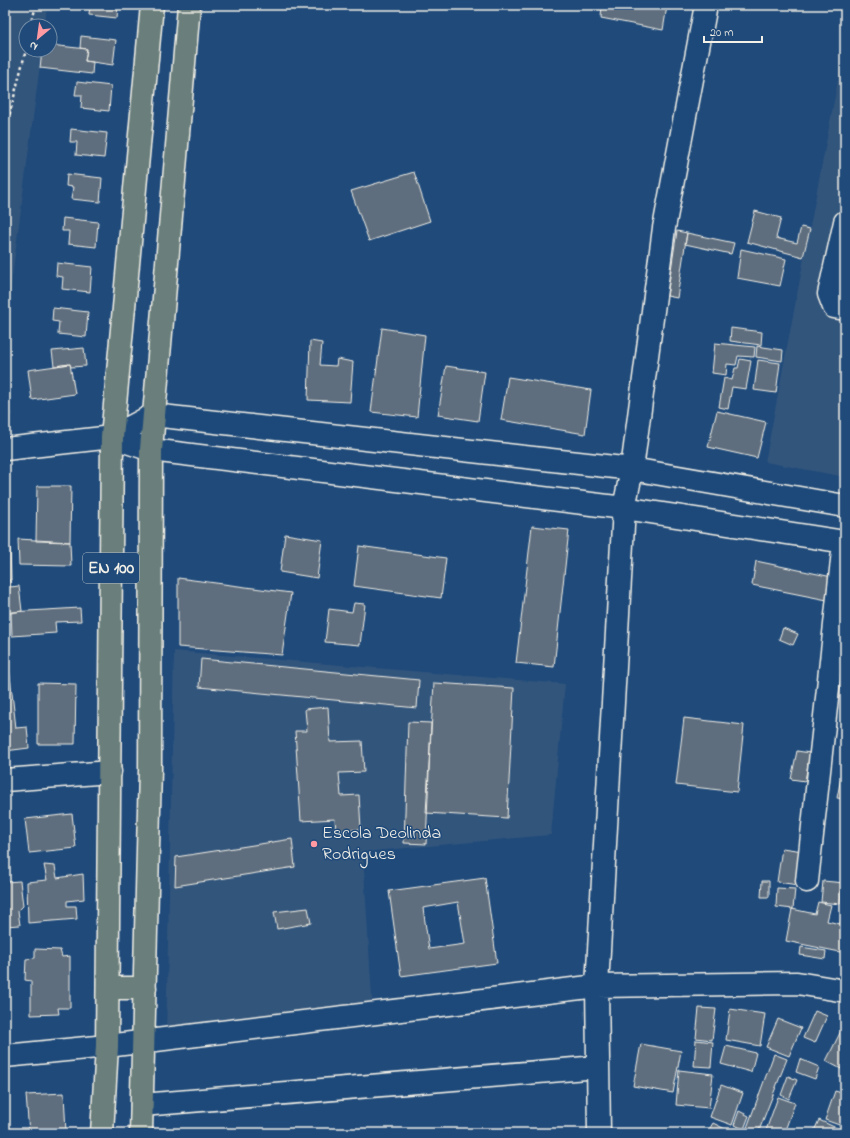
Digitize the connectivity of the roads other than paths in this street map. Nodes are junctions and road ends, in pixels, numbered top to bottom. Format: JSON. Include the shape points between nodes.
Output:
{"nodes":[{"id":1,"x":152,"y":5,"type":"edge"},
{"id":2,"x":189,"y":5,"type":"edge"},
{"id":3,"x":706,"y":5,"type":"edge"},
{"id":4,"x":845,"y":222,"type":"edge"},
{"id":5,"x":845,"y":309,"type":"edge"},
{"id":6,"x":153,"y":415,"type":"junction"},
{"id":7,"x":112,"y":437,"type":"junction"},
{"id":8,"x":5,"y":448,"type":"edge"},
{"id":9,"x":151,"y":450,"type":"junction"},
{"id":10,"x":632,"y":469,"type":"junction"},
{"id":11,"x":845,"y":506,"type":"edge"},
{"id":12,"x":624,"y":508,"type":"junction"},
{"id":13,"x":845,"y":542,"type":"edge"},
{"id":14,"x":110,"y":772,"type":"junction"},
{"id":15,"x":5,"y":780,"type":"edge"},
{"id":16,"x":807,"y":882,"type":"dead end"},
{"id":17,"x":597,"y":986,"type":"junction"},
{"id":18,"x":108,"y":988,"type":"junction"},
{"id":19,"x":145,"y":988,"type":"junction"},
{"id":20,"x":845,"y":991,"type":"edge"},
{"id":21,"x":144,"y":1041,"type":"junction"},
{"id":22,"x":107,"y":1046,"type":"junction"},
{"id":23,"x":5,"y":1056,"type":"edge"},
{"id":24,"x":598,"y":1066,"type":"junction"},
{"id":25,"x":142,"y":1105,"type":"junction"},
{"id":26,"x":102,"y":1133,"type":"edge"},
{"id":27,"x":141,"y":1133,"type":"edge"},
{"id":28,"x":599,"y":1133,"type":"edge"}],
"edges":[{"from":1,"to":7,"type":"main road","number":"EN 100"},
{"from":2,"to":6,"type":"main road","number":"EN 100"},
{"from":3,"to":10,"type":"street","via":[[664,228]]},
{"from":4,"to":5,"type":"street","via":[[829,294],[834,307]]},
{"from":6,"to":7,"type":"street"},
{"from":6,"to":9,"type":"main road","number":"EN 100"},
{"from":6,"to":10,"type":"street"},
{"from":7,"to":8,"type":"street"},
{"from":7,"to":9,"type":"street"},
{"from":7,"to":14,"type":"main road","number":"EN 100"},
{"from":9,"to":12,"type":"street"},
{"from":9,"to":19,"type":"main road","number":"EN 100","via":[[150,761]]},
{"from":10,"to":11,"type":"street"},
{"from":10,"to":12,"type":"street"},
{"from":12,"to":13,"type":"street"},
{"from":12,"to":17,"type":"street"},
{"from":13,"to":16,"type":"street"},
{"from":14,"to":15,"type":"street"},
{"from":14,"to":18,"type":"main road","number":"EN 100"},
{"from":17,"to":20,"type":"street","via":[[797,983]]},
{"from":17,"to":21,"type":"street"},
{"from":17,"to":24,"type":"street"},
{"from":18,"to":19,"type":"main road"},
{"from":18,"to":22,"type":"main road","number":"EN 100"},
{"from":19,"to":21,"type":"main road","number":"EN 100"},
{"from":21,"to":22,"type":"street"},
{"from":21,"to":25,"type":"main road","number":"EN 100"},
{"from":22,"to":23,"type":"street"},
{"from":22,"to":26,"type":"main road","number":"EN 100"},
{"from":24,"to":25,"type":"street"},
{"from":24,"to":28,"type":"street"},
{"from":25,"to":27,"type":"main road","number":"EN 100"}]}
